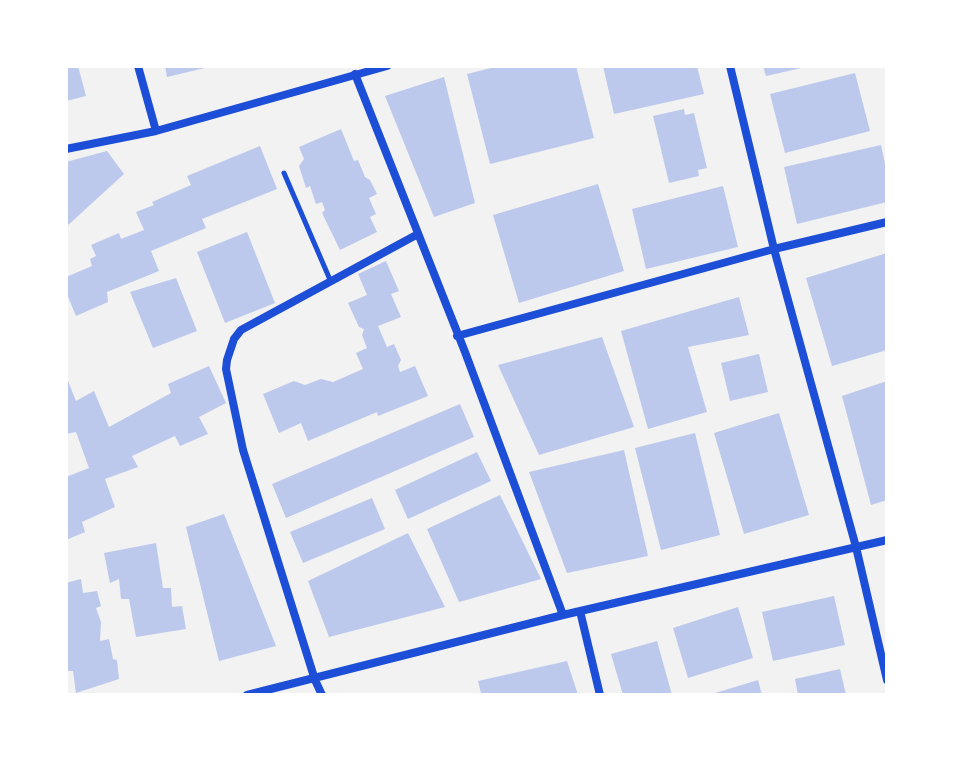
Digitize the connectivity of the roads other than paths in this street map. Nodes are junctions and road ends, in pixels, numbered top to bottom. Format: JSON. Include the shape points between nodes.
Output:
{"nodes":[{"id":1,"x":138,"y":66,"type":"edge"},
{"id":2,"x":387,"y":66,"type":"edge"},
{"id":3,"x":730,"y":66,"type":"edge"},
{"id":4,"x":355,"y":74,"type":"junction"},
{"id":5,"x":156,"y":131,"type":"junction"},
{"id":6,"x":66,"y":149,"type":"edge"},
{"id":7,"x":284,"y":173,"type":"dead end"},
{"id":8,"x":887,"y":222,"type":"edge"},
{"id":9,"x":418,"y":234,"type":"junction"},
{"id":10,"x":774,"y":249,"type":"junction"},
{"id":11,"x":331,"y":282,"type":"junction"},
{"id":12,"x":457,"y":336,"type":"junction"},
{"id":13,"x":887,"y":540,"type":"edge"},
{"id":14,"x":856,"y":547,"type":"junction"},
{"id":15,"x":580,"y":611,"type":"junction"},
{"id":16,"x":563,"y":615,"type":"junction"},
{"id":17,"x":315,"y":680,"type":"junction"},
{"id":18,"x":887,"y":680,"type":"edge"},
{"id":19,"x":247,"y":695,"type":"edge"},
{"id":20,"x":322,"y":695,"type":"edge"},
{"id":21,"x":600,"y":695,"type":"edge"}],
"edges":[{"from":1,"to":5,"type":"street"},
{"from":2,"to":4,"type":"street"},
{"from":3,"to":10,"type":"street"},
{"from":4,"to":5,"type":"street"},
{"from":4,"to":9,"type":"street"},
{"from":5,"to":6,"type":"street"},
{"from":7,"to":11,"type":"lane"},
{"from":8,"to":10,"type":"street"},
{"from":9,"to":11,"type":"street"},
{"from":9,"to":12,"type":"street"},
{"from":10,"to":12,"type":"street"},
{"from":10,"to":14,"type":"street"},
{"from":11,"to":17,"type":"street","via":[[241,330],[229,350],[226,369],[243,450]]},
{"from":12,"to":16,"type":"street"},
{"from":13,"to":14,"type":"street"},
{"from":14,"to":15,"type":"street"},
{"from":14,"to":18,"type":"street"},
{"from":15,"to":16,"type":"street"},
{"from":15,"to":21,"type":"street"},
{"from":16,"to":17,"type":"street"},
{"from":17,"to":19,"type":"street"},
{"from":17,"to":20,"type":"street"}]}
